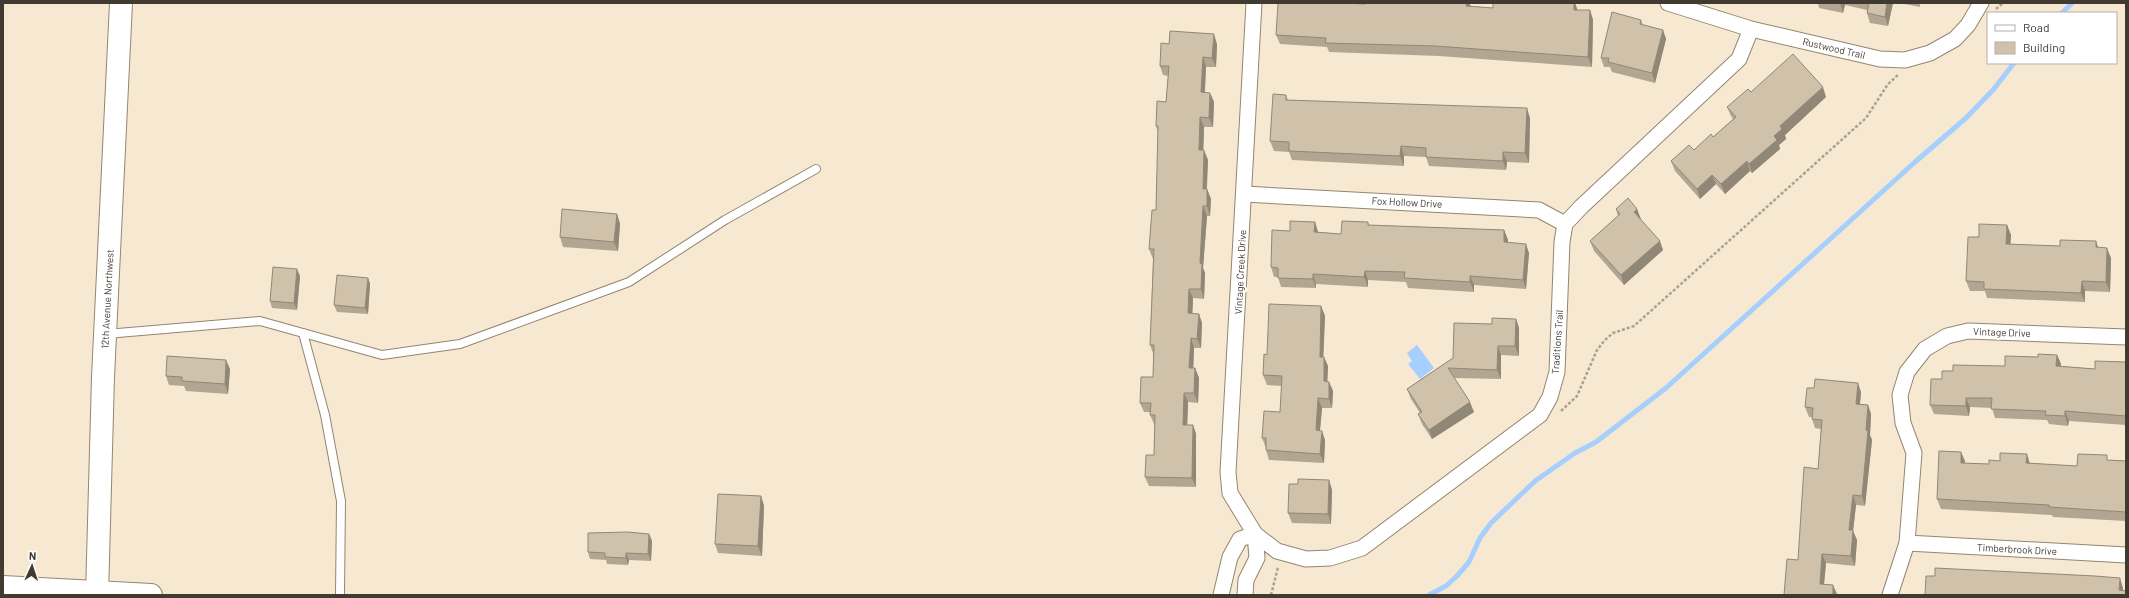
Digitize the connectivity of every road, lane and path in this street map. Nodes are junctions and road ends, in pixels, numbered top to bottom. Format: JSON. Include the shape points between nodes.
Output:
{"nodes":[{"id":1,"x":121,"y":3,"type":"edge"},
{"id":2,"x":1254,"y":3,"type":"edge"},
{"id":3,"x":1668,"y":3,"type":"edge"},
{"id":4,"x":1981,"y":3,"type":"edge"},
{"id":5,"x":1751,"y":29,"type":"junction"},
{"id":6,"x":1903,"y":74,"type":"dead end"},
{"id":7,"x":816,"y":169,"type":"dead end"},
{"id":8,"x":1244,"y":194,"type":"junction"},
{"id":9,"x":1566,"y":224,"type":"junction"},
{"id":10,"x":303,"y":333,"type":"junction"},
{"id":11,"x":105,"y":334,"type":"junction"},
{"id":12,"x":2126,"y":337,"type":"edge"},
{"id":13,"x":1557,"y":416,"type":"dead end"},
{"id":14,"x":1256,"y":534,"type":"junction"},
{"id":15,"x":1907,"y":543,"type":"junction"},
{"id":16,"x":2126,"y":555,"type":"edge"},
{"id":17,"x":1285,"y":569,"type":"dead end"},
{"id":18,"x":3,"y":587,"type":"edge"},
{"id":19,"x":97,"y":594,"type":"edge"},
{"id":20,"x":151,"y":595,"type":"edge"},
{"id":21,"x":340,"y":595,"type":"edge"},
{"id":22,"x":1221,"y":595,"type":"edge"},
{"id":23,"x":1245,"y":595,"type":"edge"},
{"id":24,"x":1271,"y":595,"type":"edge"},
{"id":25,"x":1890,"y":595,"type":"edge"}],
"edges":[{"from":1,"to":11,"type":"street","name":"12th Avenue Northwest"},
{"from":2,"to":8,"type":"street","name":"Vintage Creek Drive"},
{"from":3,"to":5,"type":"street","name":"Rustwood Trail"},
{"from":4,"to":5,"type":"street","name":"Rustwood Trail","via":[[1968,25],[1955,39],[1930,53],[1905,60],[1880,59]]},
{"from":5,"to":9,"type":"street","name":"Traditions Trail","via":[[1739,59]]},
{"from":6,"to":13,"type":"path","via":[[1888,84],[1866,118],[1640,321],[1634,326],[1613,333],[1605,340],[1597,350],[1576,396]]},
{"from":7,"to":10,"type":"lane","via":[[725,220],[629,282],[460,344],[382,355]]},
{"from":8,"to":9,"type":"street","name":"Fox Hollow Drive","via":[[1539,210]]},
{"from":8,"to":14,"type":"street","name":"Vintage Creek Drive","via":[[1228,472],[1230,493]]},
{"from":9,"to":14,"type":"street","name":"Traditions Trail","via":[[1562,242],[1557,372],[1550,396],[1540,415],[1362,548],[1330,558],[1306,559],[1277,551]]},
{"from":10,"to":11,"type":"lane","via":[[260,321]]},
{"from":10,"to":21,"type":"lane","via":[[324,415],[341,502]]},
{"from":11,"to":19,"type":"street","name":"12th Avenue Northwest"},
{"from":12,"to":15,"type":"street","name":"Vintage Drive","via":[[1968,331],[1947,336],[1925,349],[1907,372],[1900,395],[1903,423],[1914,453]]},
{"from":14,"to":22,"type":"street","via":[[1240,539],[1230,557]]},
{"from":14,"to":23,"type":"street","via":[[1257,558],[1246,580]]},
{"from":15,"to":16,"type":"street","name":"Timberbrook Drive"},
{"from":15,"to":25,"type":"street","name":"Vintage Drive"},
{"from":17,"to":24,"type":"path","via":[[1278,567]]},
{"from":18,"to":19,"type":"street"},
{"from":19,"to":20,"type":"street"}]}
